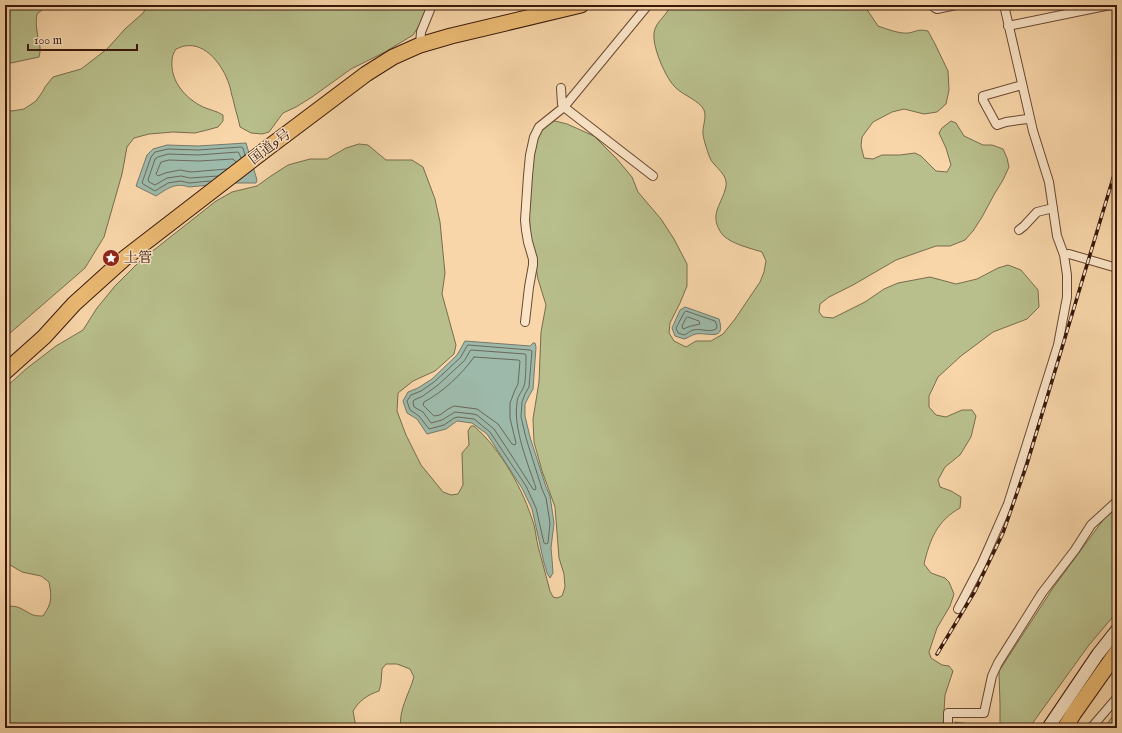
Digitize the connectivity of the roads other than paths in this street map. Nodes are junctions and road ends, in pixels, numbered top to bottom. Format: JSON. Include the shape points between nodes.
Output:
{"nodes":[{"id":1,"x":432,"y":5,"type":"edge"},
{"id":2,"x":582,"y":5,"type":"edge"},
{"id":3,"x":648,"y":5,"type":"edge"},
{"id":4,"x":932,"y":5,"type":"edge"},
{"id":5,"x":956,"y":5,"type":"edge"},
{"id":6,"x":1004,"y":5,"type":"edge"},
{"id":7,"x":1110,"y":5,"type":"edge"},
{"id":8,"x":1008,"y":26,"type":"junction"},
{"id":9,"x":420,"y":45,"type":"junction"},
{"id":10,"x":1022,"y":85,"type":"junction"},
{"id":11,"x":561,"y":88,"type":"dead end"},
{"id":12,"x":564,"y":107,"type":"junction"},
{"id":13,"x":1027,"y":119,"type":"dead end"},
{"id":14,"x":653,"y":176,"type":"dead end"},
{"id":15,"x":1053,"y":208,"type":"junction"},
{"id":16,"x":1019,"y":230,"type":"dead end"},
{"id":17,"x":1064,"y":255,"type":"junction"},
{"id":18,"x":1117,"y":268,"type":"edge"},
{"id":19,"x":525,"y":322,"type":"dead end"},
{"id":20,"x":5,"y":372,"type":"edge"},
{"id":21,"x":1117,"y":500,"type":"edge"},
{"id":22,"x":958,"y":609,"type":"dead end"},
{"id":23,"x":1117,"y":630,"type":"edge"},
{"id":24,"x":1117,"y":652,"type":"edge"},
{"id":25,"x":1117,"y":700,"type":"edge"},
{"id":26,"x":948,"y":728,"type":"edge"},
{"id":27,"x":1048,"y":728,"type":"edge"},
{"id":28,"x":1065,"y":728,"type":"edge"},
{"id":29,"x":1091,"y":728,"type":"edge"}],
"edges":[{"from":1,"to":9,"type":"street","via":[[421,32]]},
{"from":2,"to":9,"type":"highway","name":"国道9号"},
{"from":3,"to":12,"type":"street"},
{"from":4,"to":5,"type":"street","via":[[937,9]]},
{"from":6,"to":8,"type":"street"},
{"from":7,"to":8,"type":"street"},
{"from":8,"to":10,"type":"street"},
{"from":9,"to":20,"type":"highway","name":"国道9号","via":[[393,57],[366,74],[126,258],[74,304],[44,337]]},
{"from":10,"to":13,"type":"street","via":[[981,97],[997,125]]},
{"from":10,"to":15,"type":"street","via":[[1049,182]]},
{"from":11,"to":12,"type":"street"},
{"from":12,"to":14,"type":"street"},
{"from":12,"to":19,"type":"street","via":[[539,127],[532,144],[525,220],[533,265]]},
{"from":15,"to":16,"type":"street","via":[[1037,212]]},
{"from":15,"to":17,"type":"street","via":[[1057,236]]},
{"from":17,"to":18,"type":"street","via":[[1069,254]]},
{"from":17,"to":22,"type":"street","via":[[1067,297],[1058,345],[1008,504]]},
{"from":21,"to":26,"type":"street","via":[[1091,525],[1042,593],[998,663],[992,676],[984,713],[948,713]]},
{"from":23,"to":27,"type":"main road"},
{"from":24,"to":28,"type":"highway"},
{"from":25,"to":29,"type":"street"}]}
